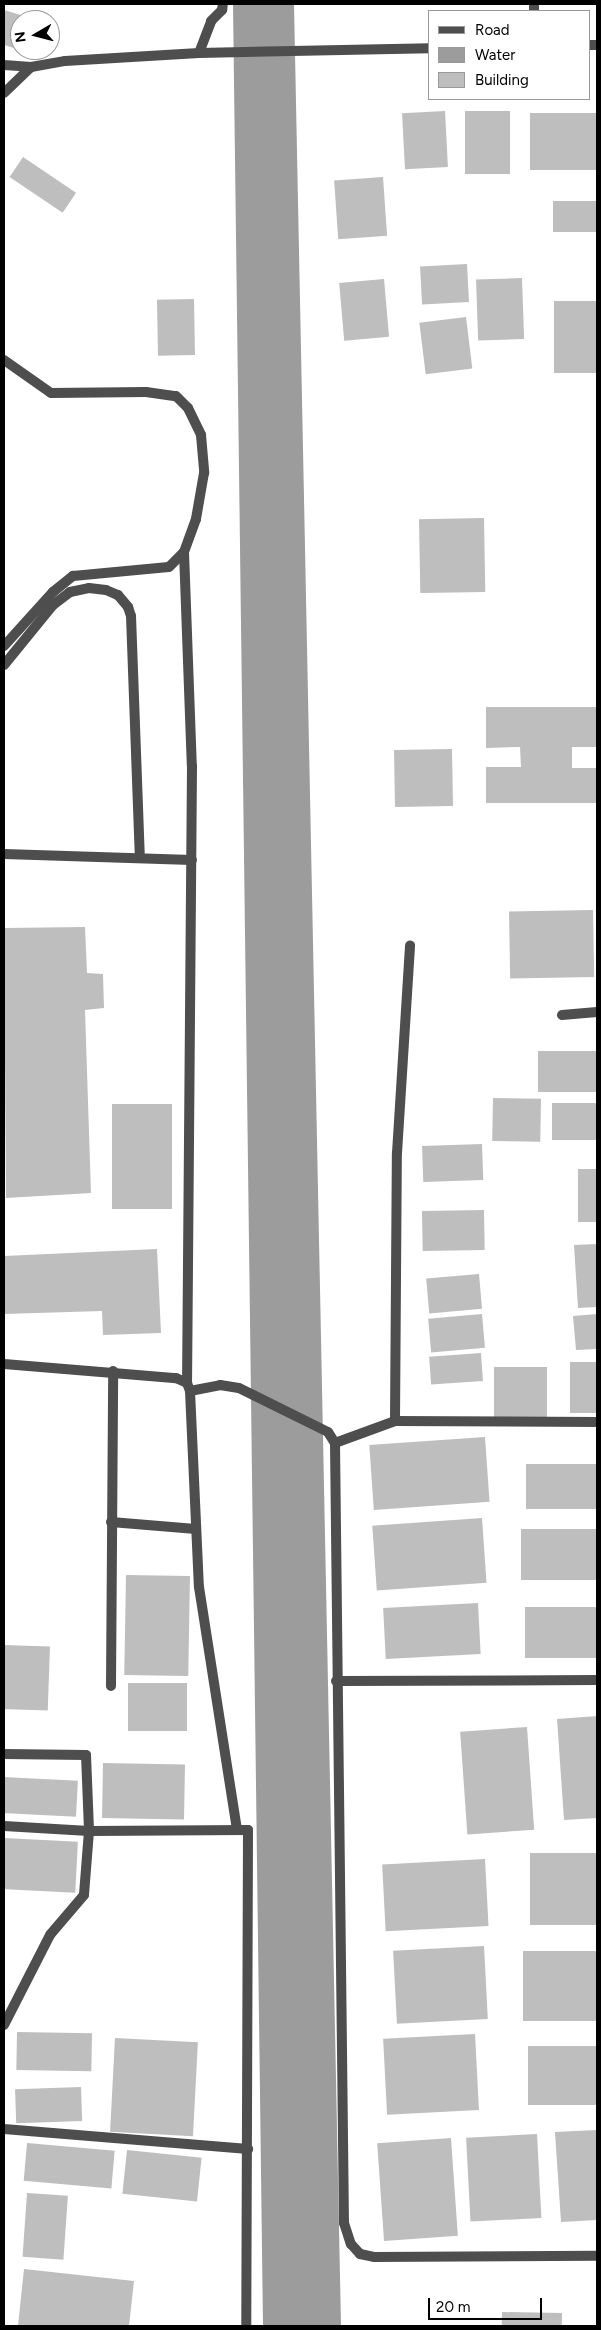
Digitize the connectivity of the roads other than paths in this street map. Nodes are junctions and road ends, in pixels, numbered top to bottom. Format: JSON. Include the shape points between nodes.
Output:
{"nodes":[{"id":1,"x":223,"y":4,"type":"edge"},
{"id":2,"x":428,"y":48,"type":"edge"},
{"id":3,"x":199,"y":53,"type":"junction"},
{"id":4,"x":4,"y":66,"type":"edge"},
{"id":5,"x":31,"y":67,"type":"junction"},
{"id":6,"x":4,"y":93,"type":"edge"},
{"id":7,"x":4,"y":360,"type":"edge"},
{"id":8,"x":184,"y":552,"type":"junction"},
{"id":9,"x":4,"y":646,"type":"edge"},
{"id":10,"x":4,"y":665,"type":"edge"},
{"id":11,"x":4,"y":854,"type":"edge"},
{"id":12,"x":140,"y":858,"type":"junction"},
{"id":13,"x":192,"y":860,"type":"junction"},
{"id":14,"x":410,"y":945,"type":"dead end"},
{"id":15,"x":597,"y":1012,"type":"edge"},
{"id":16,"x":562,"y":1015,"type":"dead end"},
{"id":17,"x":4,"y":1364,"type":"edge"},
{"id":18,"x":114,"y":1371,"type":"junction"},
{"id":19,"x":189,"y":1387,"type":"junction"},
{"id":20,"x":395,"y":1421,"type":"junction"},
{"id":21,"x":597,"y":1422,"type":"edge"},
{"id":22,"x":335,"y":1443,"type":"junction"},
{"id":23,"x":111,"y":1522,"type":"junction"},
{"id":24,"x":196,"y":1528,"type":"junction"},
{"id":25,"x":597,"y":1680,"type":"edge"},
{"id":26,"x":336,"y":1681,"type":"junction"},
{"id":27,"x":111,"y":1686,"type":"dead end"},
{"id":28,"x":4,"y":1754,"type":"edge"},
{"id":29,"x":4,"y":1826,"type":"edge"},
{"id":30,"x":237,"y":1830,"type":"junction"},
{"id":31,"x":89,"y":1831,"type":"junction"},
{"id":32,"x":4,"y":2024,"type":"edge"},
{"id":33,"x":4,"y":2129,"type":"edge"},
{"id":34,"x":248,"y":2149,"type":"junction"},
{"id":35,"x":597,"y":2256,"type":"edge"},
{"id":36,"x":246,"y":2326,"type":"edge"}],
"edges":[{"from":1,"to":3,"type":"street","via":[[222,10],[211,21]]},
{"from":2,"to":3,"type":"street"},
{"from":3,"to":5,"type":"street","via":[[66,61]]},
{"from":4,"to":5,"type":"street"},
{"from":5,"to":6,"type":"street"},
{"from":7,"to":8,"type":"street","via":[[51,393],[146,392],[176,396],[188,408],[201,435],[204,473],[196,519]]},
{"from":8,"to":9,"type":"street","via":[[170,567],[72,576]]},
{"from":8,"to":13,"type":"street"},
{"from":10,"to":12,"type":"street","via":[[53,606],[70,592],[89,588],[106,590],[118,595],[128,607],[131,616]]},
{"from":11,"to":12,"type":"street"},
{"from":12,"to":13,"type":"street"},
{"from":13,"to":19,"type":"street"},
{"from":14,"to":20,"type":"street","via":[[397,1153]]},
{"from":15,"to":16,"type":"street"},
{"from":17,"to":18,"type":"street"},
{"from":18,"to":19,"type":"street","via":[[176,1378]]},
{"from":18,"to":23,"type":"street"},
{"from":19,"to":22,"type":"street","via":[[239,1388],[328,1432]]},
{"from":19,"to":24,"type":"street"},
{"from":20,"to":21,"type":"street"},
{"from":20,"to":22,"type":"street"},
{"from":22,"to":26,"type":"street"},
{"from":23,"to":24,"type":"street"},
{"from":23,"to":27,"type":"street"},
{"from":24,"to":30,"type":"street","via":[[199,1587]]},
{"from":25,"to":26,"type":"street"},
{"from":26,"to":35,"type":"street","via":[[344,2223],[351,2244],[360,2254],[374,2258]]},
{"from":28,"to":31,"type":"street","via":[[86,1755]]},
{"from":29,"to":31,"type":"street"},
{"from":30,"to":31,"type":"street"},
{"from":30,"to":34,"type":"street","via":[[248,1830]]},
{"from":31,"to":32,"type":"street","via":[[84,1895],[50,1934]]},
{"from":33,"to":34,"type":"street"},
{"from":34,"to":36,"type":"street"}]}
